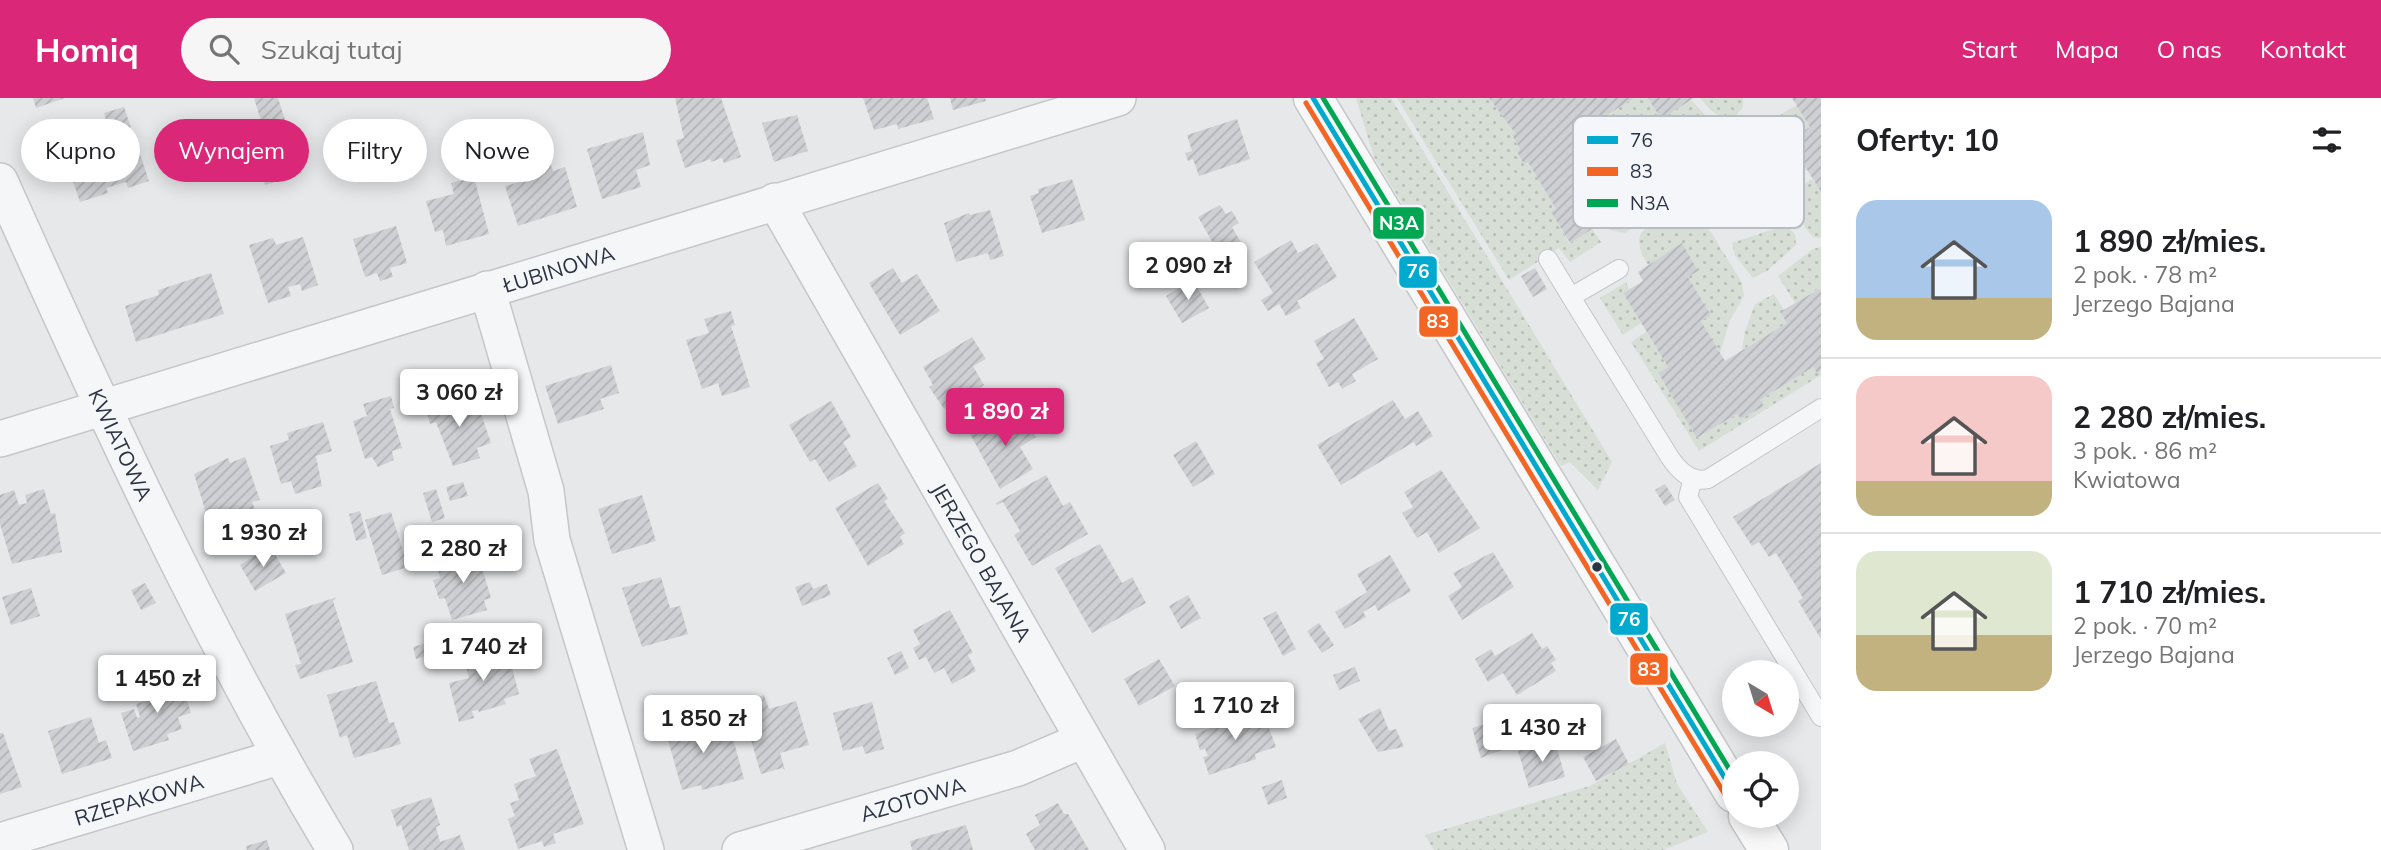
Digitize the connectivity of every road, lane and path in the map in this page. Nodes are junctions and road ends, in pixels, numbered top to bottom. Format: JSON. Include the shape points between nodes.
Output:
{"nodes":[{"id":1,"x":1118,"y":98,"type":"edge"},
{"id":2,"x":1312,"y":98,"type":"edge"},
{"id":3,"x":0,"y":181,"type":"edge"},
{"id":4,"x":775,"y":201,"type":"junction"},
{"id":5,"x":1548,"y":259,"type":"dead end"},
{"id":6,"x":1619,"y":269,"type":"dead end"},
{"id":7,"x":487,"y":289,"type":"junction"},
{"id":8,"x":1571,"y":298,"type":"junction"},
{"id":9,"x":101,"y":408,"type":"junction"},
{"id":10,"x":1821,"y":408,"type":"edge"},
{"id":11,"x":0,"y":439,"type":"edge"},
{"id":12,"x":1693,"y":478,"type":"junction"},
{"id":13,"x":1821,"y":718,"type":"edge"},
{"id":14,"x":1083,"y":740,"type":"junction"},
{"id":15,"x":279,"y":757,"type":"junction"},
{"id":16,"x":1722,"y":773,"type":"edge"},
{"id":17,"x":1755,"y":828,"type":"edge"},
{"id":18,"x":0,"y":841,"type":"edge"},
{"id":19,"x":335,"y":850,"type":"edge"},
{"id":20,"x":646,"y":850,"type":"edge"},
{"id":21,"x":740,"y":850,"type":"edge"},
{"id":22,"x":1147,"y":850,"type":"edge"},
{"id":23,"x":1769,"y":850,"type":"edge"}],
"edges":[{"from":1,"to":4,"type":"street","name":"ŁUBINOWA"},
{"from":2,"to":16,"type":"main road"},
{"from":3,"to":9,"type":"street","name":"KWIATOWA"},
{"from":4,"to":7,"type":"street","name":"ŁUBINOWA"},
{"from":4,"to":14,"type":"street","name":"JERZEGO BAJANA"},
{"from":5,"to":8,"type":"lane"},
{"from":6,"to":8,"type":"lane"},
{"from":7,"to":9,"type":"street","name":"ŁUBINOWA"},
{"from":7,"to":20,"type":"street","via":[[546,491],[552,540]]},
{"from":8,"to":12,"type":"lane","via":[[1673,463]]},
{"from":9,"to":11,"type":"street","name":"ŁUBINOWA"},
{"from":9,"to":15,"type":"street","name":"KWIATOWA"},
{"from":10,"to":12,"type":"lane","via":[[1708,479]]},
{"from":12,"to":13,"type":"lane","via":[[1688,497]]},
{"from":14,"to":21,"type":"street","name":"AZOTOWA","via":[[1018,768]]},
{"from":14,"to":22,"type":"street","name":"JERZEGO BAJANA"},
{"from":15,"to":18,"type":"street","name":"RZEPAKOWA"},
{"from":15,"to":19,"type":"street","name":"KWIATOWA"},
{"from":17,"to":23,"type":"main road"}]}
